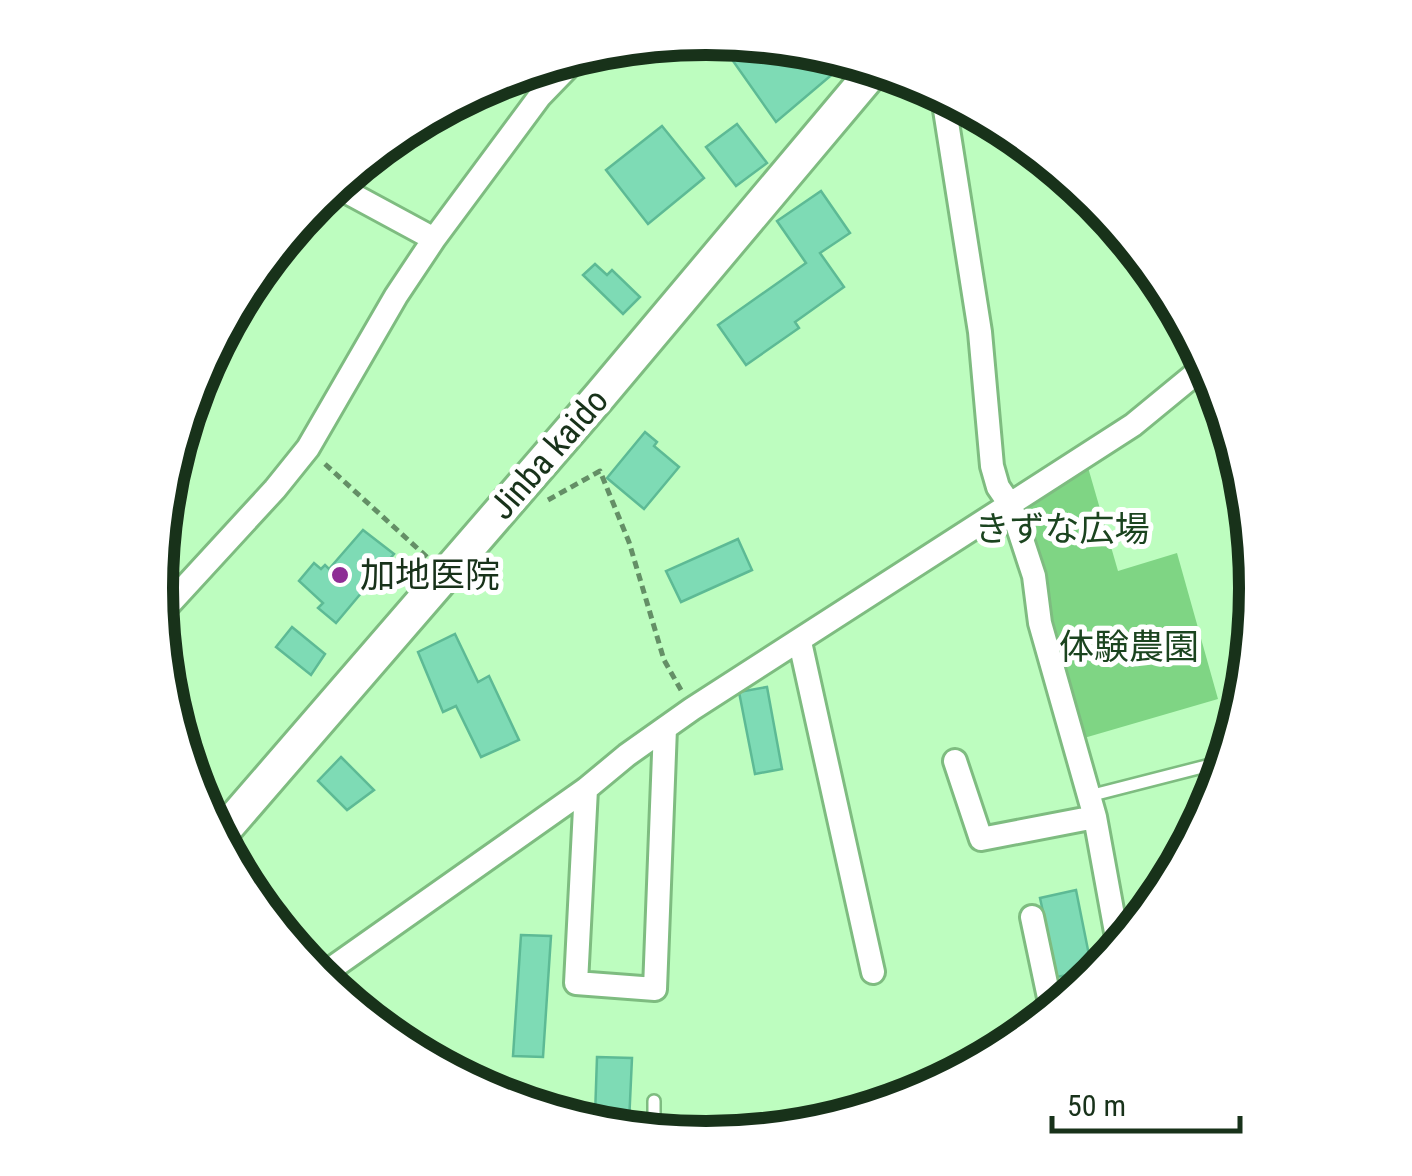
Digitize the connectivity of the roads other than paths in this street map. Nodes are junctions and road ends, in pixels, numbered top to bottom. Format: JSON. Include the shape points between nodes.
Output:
{"nodes":[{"id":1,"x":560,"y":75,"type":"edge"},
{"id":2,"x":544,"y":80,"type":"edge"},
{"id":3,"x":866,"y":80,"type":"edge"},
{"id":4,"x":552,"y":84,"type":"junction"},
{"id":5,"x":946,"y":112,"type":"edge"},
{"id":6,"x":349,"y":193,"type":"edge"},
{"id":7,"x":434,"y":238,"type":"junction"},
{"id":8,"x":1194,"y":374,"type":"edge"},
{"id":9,"x":1010,"y":506,"type":"junction"},
{"id":10,"x":173,"y":600,"type":"edge"},
{"id":11,"x":800,"y":642,"type":"junction"},
{"id":12,"x":665,"y":728,"type":"junction"},
{"id":13,"x":955,"y":761,"type":"dead end"},
{"id":14,"x":1208,"y":767,"type":"edge"},
{"id":15,"x":586,"y":789,"type":"junction"},
{"id":16,"x":1092,"y":807,"type":"junction"},
{"id":17,"x":229,"y":825,"type":"edge"},
{"id":18,"x":1032,"y":917,"type":"dead end"},
{"id":19,"x":1115,"y":929,"type":"edge"},
{"id":20,"x":332,"y":968,"type":"edge"},
{"id":21,"x":873,"y":972,"type":"dead end"},
{"id":22,"x":1049,"y":996,"type":"edge"},
{"id":23,"x":654,"y":1101,"type":"dead end"},
{"id":24,"x":654,"y":1118,"type":"edge"}],
"edges":[{"from":1,"to":4,"type":"street"},
{"from":2,"to":4,"type":"lane"},
{"from":3,"to":17,"type":"main road","name":"Jinba kaido"},
{"from":4,"to":7,"type":"street"},
{"from":5,"to":9,"type":"street","via":[[980,332],[992,466]]},
{"from":6,"to":7,"type":"street"},
{"from":7,"to":10,"type":"street","via":[[308,448]]},
{"from":8,"to":9,"type":"street","via":[[1133,425]]},
{"from":9,"to":11,"type":"street"},
{"from":9,"to":16,"type":"street"},
{"from":11,"to":12,"type":"street"},
{"from":11,"to":21,"type":"street"},
{"from":12,"to":15,"type":"street"},
{"from":12,"to":15,"type":"street","via":[[655,988],[576,983]]},
{"from":13,"to":16,"type":"street","via":[[982,840]]},
{"from":14,"to":16,"type":"lane"},
{"from":15,"to":20,"type":"street"},
{"from":16,"to":19,"type":"street"},
{"from":18,"to":22,"type":"street"},
{"from":23,"to":24,"type":"lane"}]}
